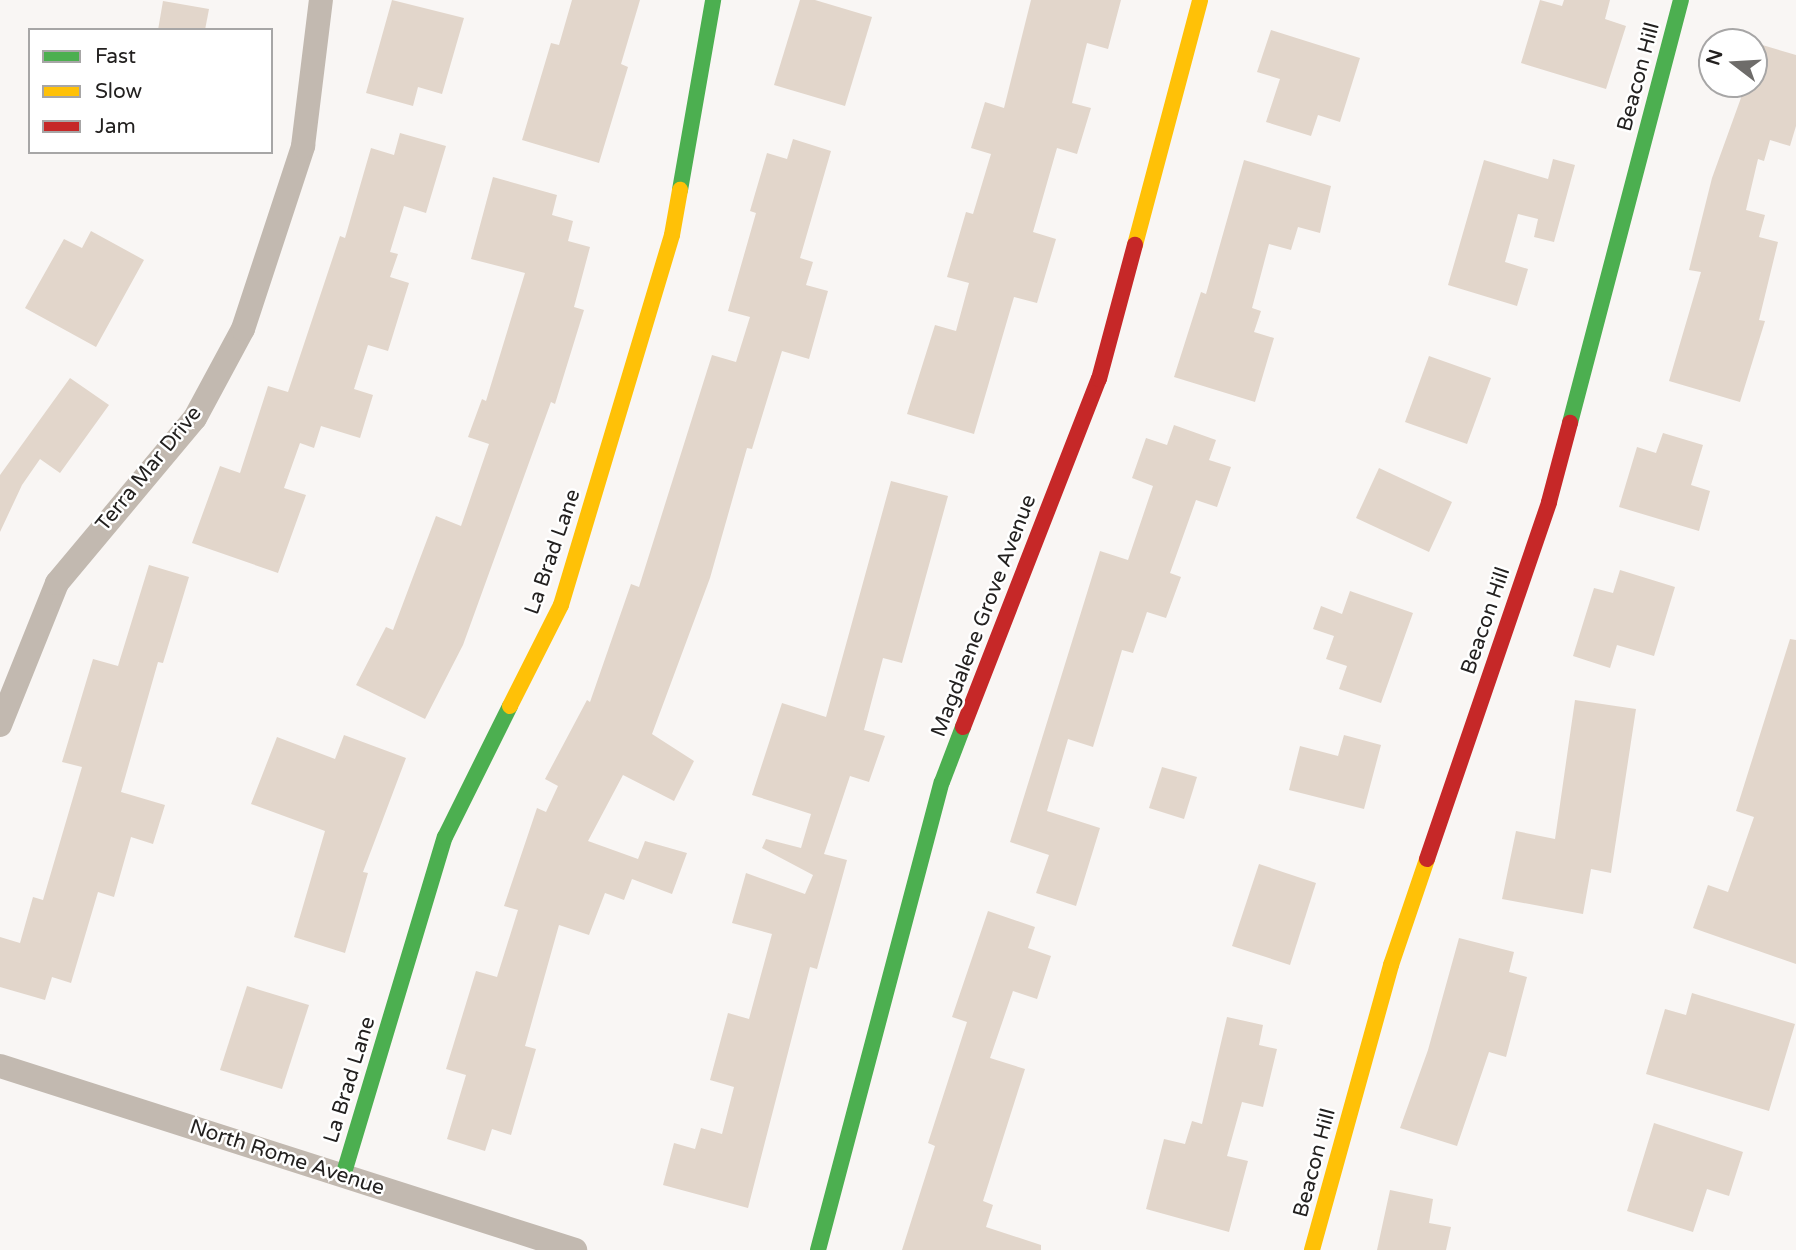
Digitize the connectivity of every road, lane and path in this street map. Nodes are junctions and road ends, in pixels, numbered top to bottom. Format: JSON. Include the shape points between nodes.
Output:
{"nodes":[{"id":1,"x":321,"y":0,"type":"edge"},
{"id":2,"x":713,"y":0,"type":"edge"},
{"id":3,"x":1200,"y":0,"type":"edge"},
{"id":4,"x":1681,"y":0,"type":"edge"},
{"id":5,"x":0,"y":725,"type":"edge"},
{"id":6,"x":0,"y":1066,"type":"edge"},
{"id":7,"x":343,"y":1176,"type":"junction"},
{"id":8,"x":575,"y":1250,"type":"edge"},
{"id":9,"x":818,"y":1250,"type":"edge"},
{"id":10,"x":1312,"y":1250,"type":"edge"}],
"edges":[{"from":1,"to":5,"type":"street","name":"Terra Mar Drive","via":[[303,146],[243,329],[195,418],[57,583]]},
{"from":2,"to":7,"type":"street","name":"La Brad Lane","via":[[672,235],[561,605],[445,837]]},
{"from":3,"to":9,"type":"street","name":"Magdalene Grove Avenue","via":[[1099,379],[942,782]]},
{"from":4,"to":10,"type":"street","name":"Beacon Hill","via":[[1549,502],[1391,965]]},
{"from":6,"to":7,"type":"street","name":"North Rome Avenue"},
{"from":7,"to":8,"type":"street","name":"North Rome Avenue"}]}
